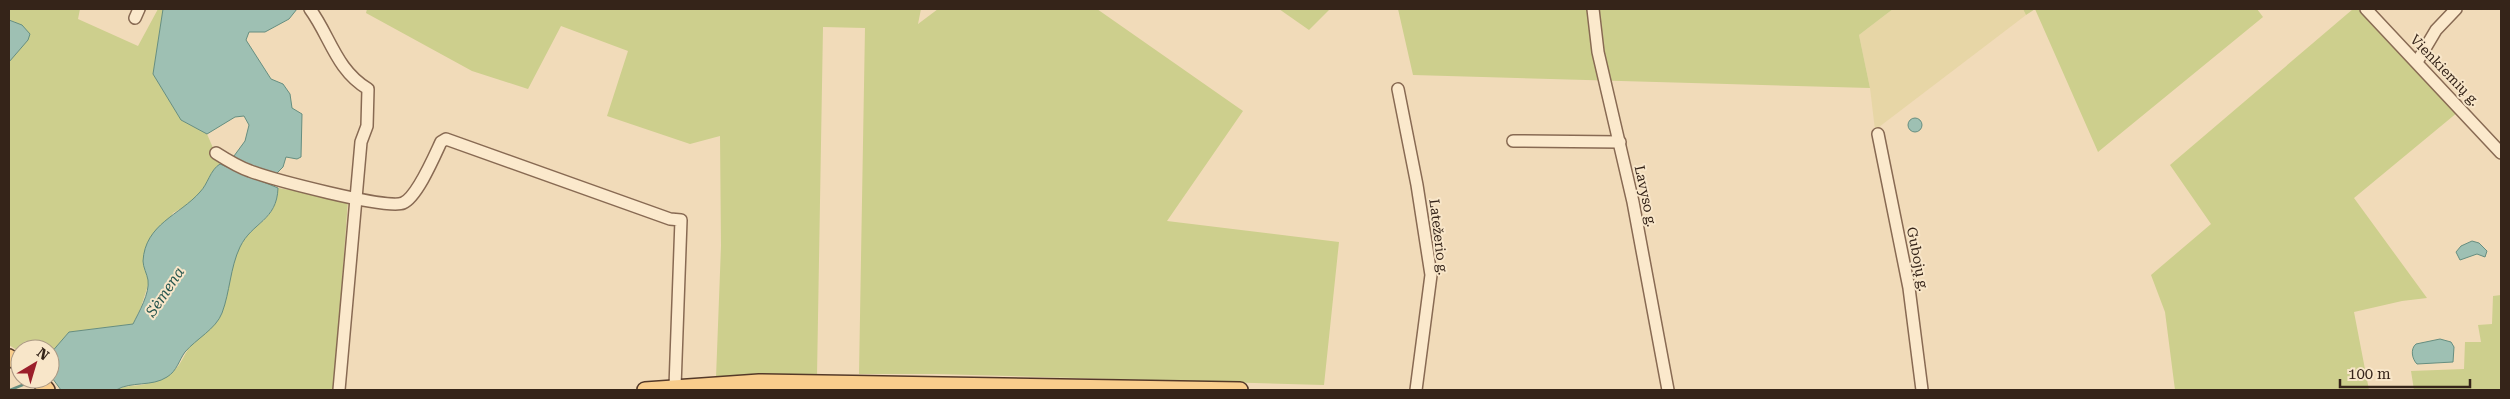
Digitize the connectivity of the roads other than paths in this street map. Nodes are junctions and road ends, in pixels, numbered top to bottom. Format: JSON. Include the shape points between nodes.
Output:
{"nodes":[{"id":1,"x":310,"y":9,"type":"edge"},
{"id":2,"x":1593,"y":9,"type":"edge"},
{"id":3,"x":2366,"y":9,"type":"edge"},
{"id":4,"x":2456,"y":9,"type":"edge"},
{"id":5,"x":2417,"y":62,"type":"junction"},
{"id":6,"x":1398,"y":89,"type":"dead end"},
{"id":7,"x":1878,"y":134,"type":"dead end"},
{"id":8,"x":1513,"y":141,"type":"dead end"},
{"id":9,"x":1620,"y":142,"type":"junction"},
{"id":10,"x":216,"y":153,"type":"dead end"},
{"id":11,"x":2501,"y":153,"type":"edge"},
{"id":12,"x":355,"y":199,"type":"junction"},
{"id":13,"x":675,"y":387,"type":"junction"},
{"id":14,"x":339,"y":390,"type":"edge"},
{"id":15,"x":645,"y":390,"type":"edge"},
{"id":16,"x":1240,"y":390,"type":"edge"},
{"id":17,"x":1416,"y":390,"type":"edge"},
{"id":18,"x":1668,"y":390,"type":"edge"},
{"id":19,"x":1922,"y":390,"type":"edge"}],
"edges":[{"from":1,"to":12,"type":"street","via":[[341,63],[352,78],[368,89],[368,126],[361,142]]},
{"from":2,"to":9,"type":"street","name":"Lavyso g.","via":[[1598,52]]},
{"from":3,"to":5,"type":"street","name":"Vienkiemių g."},
{"from":4,"to":5,"type":"street","via":[[2436,30]]},
{"from":5,"to":11,"type":"street","name":"Vienkiemių g."},
{"from":6,"to":17,"type":"street","name":"Latežerio g.","via":[[1431,275]]},
{"from":7,"to":19,"type":"street","name":"Gubojų g.","via":[[1909,288]]},
{"from":8,"to":9,"type":"street"},
{"from":9,"to":18,"type":"street","name":"Lavyso g."},
{"from":10,"to":12,"type":"street","via":[[249,171]]},
{"from":12,"to":13,"type":"street","via":[[398,205],[405,203],[430,166],[441,142],[446,139],[670,219],[681,220]]},
{"from":12,"to":14,"type":"street"},
{"from":13,"to":15,"type":"main road"},
{"from":13,"to":16,"type":"main road","via":[[759,382]]}]}
